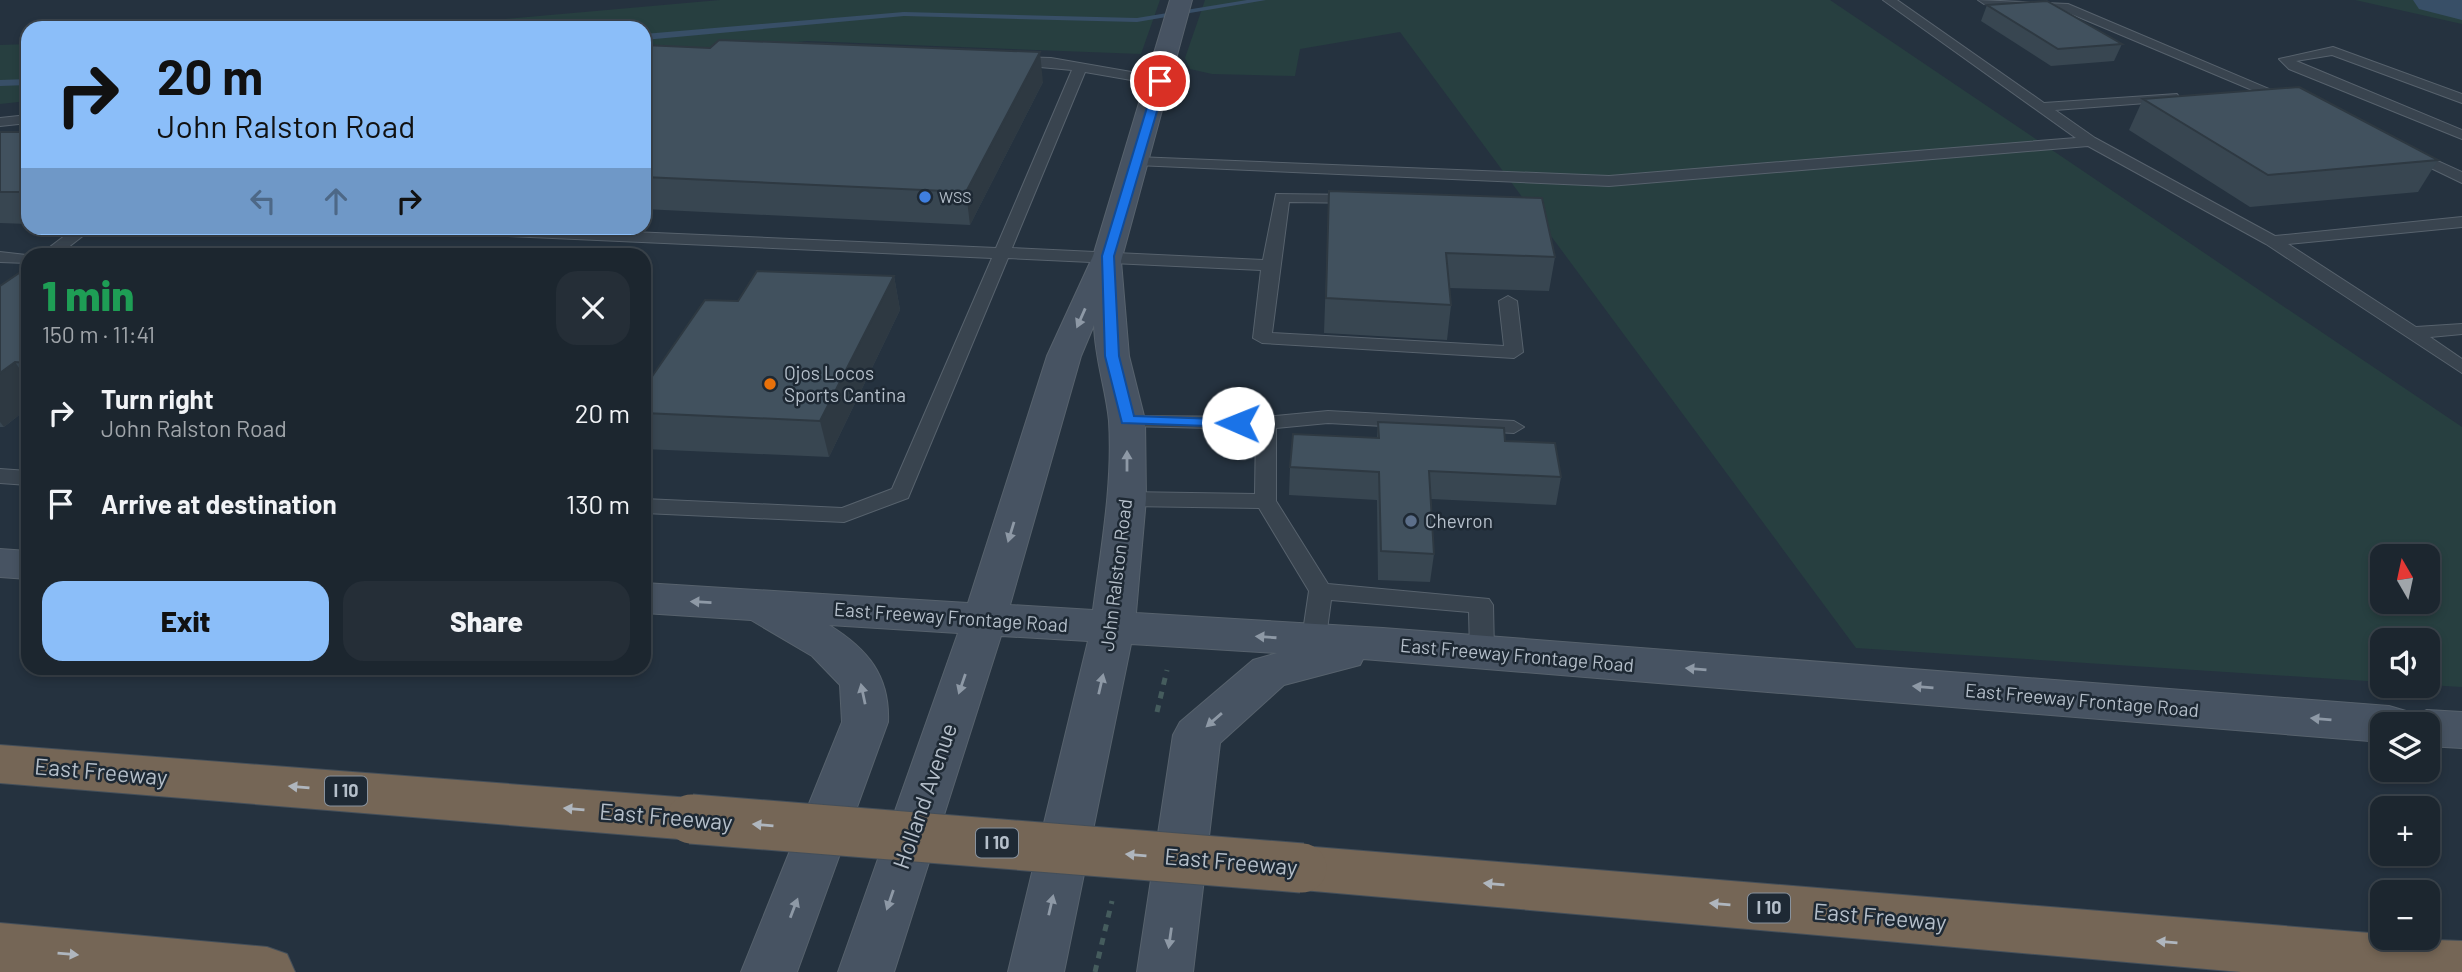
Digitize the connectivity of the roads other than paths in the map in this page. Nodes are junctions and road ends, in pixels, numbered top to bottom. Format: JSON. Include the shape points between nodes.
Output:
{"nodes":[{"id":1,"x":1181,"y":0,"type":"edge"},
{"id":2,"x":1889,"y":0,"type":"edge"},
{"id":3,"x":1984,"y":0,"type":"edge"},
{"id":4,"x":997,"y":60,"type":"edge"},
{"id":5,"x":1080,"y":67,"type":"junction"},
{"id":6,"x":1164,"y":68,"type":"junction"},
{"id":7,"x":2266,"y":90,"type":"junction"},
{"id":8,"x":2226,"y":93,"type":"edge"},
{"id":9,"x":2186,"y":96,"type":"edge"},
{"id":10,"x":2462,"y":99,"type":"edge"},
{"id":11,"x":2304,"y":106,"type":"edge"},
{"id":12,"x":2041,"y":107,"type":"junction"},
{"id":13,"x":21,"y":120,"type":"edge"},
{"id":14,"x":0,"y":122,"type":"edge"},
{"id":15,"x":21,"y":122,"type":"edge"},
{"id":16,"x":0,"y":132,"type":"edge"},
{"id":17,"x":2462,"y":135,"type":"edge"},
{"id":18,"x":2090,"y":141,"type":"junction"},
{"id":19,"x":2403,"y":149,"type":"edge"},
{"id":20,"x":1136,"y":161,"type":"junction"},
{"id":21,"x":2462,"y":178,"type":"edge"},
{"id":22,"x":1378,"y":202,"type":"edge"},
{"id":23,"x":2462,"y":222,"type":"edge"},
{"id":24,"x":75,"y":235,"type":"edge"},
{"id":25,"x":600,"y":235,"type":"edge"},
{"id":26,"x":2272,"y":242,"type":"junction"},
{"id":27,"x":57,"y":248,"type":"edge"},
{"id":28,"x":1002,"y":253,"type":"junction"},
{"id":29,"x":1108,"y":256,"type":"junction"},
{"id":30,"x":0,"y":257,"type":"edge"},
{"id":31,"x":21,"y":258,"type":"edge"},
{"id":32,"x":1270,"y":265,"type":"junction"},
{"id":33,"x":1508,"y":301,"type":"dead end"},
{"id":34,"x":2462,"y":328,"type":"edge"},
{"id":35,"x":2412,"y":333,"type":"junction"},
{"id":36,"x":2462,"y":367,"type":"edge"},
{"id":37,"x":1127,"y":420,"type":"junction"},
{"id":38,"x":1266,"y":424,"type":"junction"},
{"id":39,"x":1514,"y":427,"type":"dead end"},
{"id":40,"x":0,"y":476,"type":"edge"},
{"id":41,"x":21,"y":478,"type":"edge"},
{"id":42,"x":1127,"y":499,"type":"junction"},
{"id":43,"x":1265,"y":501,"type":"junction"},
{"id":44,"x":651,"y":506,"type":"edge"},
{"id":45,"x":0,"y":563,"type":"edge"},
{"id":46,"x":21,"y":564,"type":"edge"},
{"id":47,"x":1321,"y":591,"type":"junction"},
{"id":48,"x":651,"y":598,"type":"edge"},
{"id":49,"x":759,"y":605,"type":"junction"},
{"id":50,"x":984,"y":620,"type":"junction"},
{"id":51,"x":1113,"y":627,"type":"junction"},
{"id":52,"x":1312,"y":650,"type":"junction"},
{"id":53,"x":1482,"y":652,"type":"junction"},
{"id":54,"x":2370,"y":722,"type":"edge"},
{"id":55,"x":2440,"y":729,"type":"edge"},
{"id":56,"x":2462,"y":730,"type":"edge"},
{"id":57,"x":0,"y":764,"type":"edge"},
{"id":58,"x":0,"y":948,"type":"edge"},
{"id":59,"x":2235,"y":948,"type":"junction"},
{"id":60,"x":2462,"y":949,"type":"edge"},
{"id":61,"x":2462,"y":966,"type":"edge"},
{"id":62,"x":267,"y":972,"type":"edge"},
{"id":63,"x":769,"y":972,"type":"edge"},
{"id":64,"x":866,"y":972,"type":"edge"},
{"id":65,"x":1036,"y":972,"type":"edge"},
{"id":66,"x":1165,"y":972,"type":"edge"}],
"edges":[{"from":1,"to":6,"type":"main road","name":"John Ralston Road"},
{"from":2,"to":12,"type":"lane"},
{"from":3,"to":7,"type":"lane","via":[[2064,7]]},
{"from":4,"to":5,"type":"lane"},
{"from":5,"to":6,"type":"lane"},
{"from":5,"to":28,"type":"lane"},
{"from":6,"to":20,"type":"main road","name":"John Ralston Road"},
{"from":7,"to":8,"type":"lane"},
{"from":7,"to":11,"type":"lane"},
{"from":9,"to":12,"type":"lane"},
{"from":10,"to":17,"type":"lane","via":[[2333,51],[2285,59]]},
{"from":12,"to":18,"type":"lane"},
{"from":13,"to":14,"type":"lane"},
{"from":15,"to":16,"type":"lane"},
{"from":18,"to":20,"type":"lane","via":[[1609,181]]},
{"from":18,"to":26,"type":"lane"},
{"from":19,"to":21,"type":"lane"},
{"from":20,"to":29,"type":"main road","name":"John Ralston Road"},
{"from":22,"to":32,"type":"lane","via":[[1282,197]]},
{"from":23,"to":26,"type":"lane"},
{"from":24,"to":27,"type":"lane"},
{"from":25,"to":28,"type":"lane"},
{"from":26,"to":35,"type":"lane"},
{"from":28,"to":29,"type":"lane"},
{"from":28,"to":44,"type":"lane","via":[[901,493],[844,515]]},
{"from":29,"to":32,"type":"lane"},
{"from":29,"to":37,"type":"main road","name":"John Ralston Road","via":[[1112,356]]},
{"from":29,"to":50,"type":"main road","name":"John Ralston Road","one_way":true,"via":[[1064,356]]},
{"from":30,"to":31,"type":"lane"},
{"from":32,"to":33,"type":"lane","via":[[1262,338],[1514,352]]},
{"from":34,"to":35,"type":"lane"},
{"from":35,"to":36,"type":"lane"},
{"from":37,"to":38,"type":"lane"},
{"from":42,"to":37,"type":"main road","name":"John Ralston Road","one_way":true},
{"from":38,"to":39,"type":"lane","via":[[1328,417]]},
{"from":38,"to":43,"type":"lane"},
{"from":40,"to":41,"type":"lane"},
{"from":42,"to":43,"type":"lane"},
{"from":42,"to":51,"type":"main road","name":"John Ralston Road"},
{"from":43,"to":47,"type":"lane"},
{"from":45,"to":46,"type":"main road"},
{"from":47,"to":52,"type":"lane"},
{"from":47,"to":53,"type":"lane","via":[[1480,605]]},
{"from":49,"to":48,"type":"main road","name":"East Freeway Frontage Road","one_way":true},
{"from":49,"to":50,"type":"main road","name":"East Freeway Frontage Road"},
{"from":63,"to":49,"type":"main road","one_way":true,"via":[[865,722],[866,699],[858,675],[836,652]]},
{"from":50,"to":51,"type":"main road","name":"East Freeway Frontage Road"},
{"from":50,"to":64,"type":"main road","name":"Holland Avenue","one_way":true},
{"from":52,"to":51,"type":"main road","name":"East Freeway Frontage Road","one_way":true},
{"from":65,"to":51,"type":"main road","name":"John Ralston Road","one_way":true},
{"from":52,"to":53,"type":"main road","name":"East Freeway Frontage Road","via":[[1383,644]]},
{"from":52,"to":66,"type":"main road","name":"East Freeway Frontage Road","one_way":true,"via":[[1269,671],[1197,735]]},
{"from":54,"to":53,"type":"main road","name":"East Freeway Frontage Road","one_way":true},
{"from":55,"to":56,"type":"main road"},
{"from":59,"to":57,"type":"highway","name":"East Freeway","number":"I 10","one_way":true,"bridge":true},
{"from":58,"to":62,"type":"highway","one_way":true},
{"from":59,"to":60,"type":"highway"},
{"from":59,"to":61,"type":"highway","name":"East Freeway","number":"I 10"}]}
